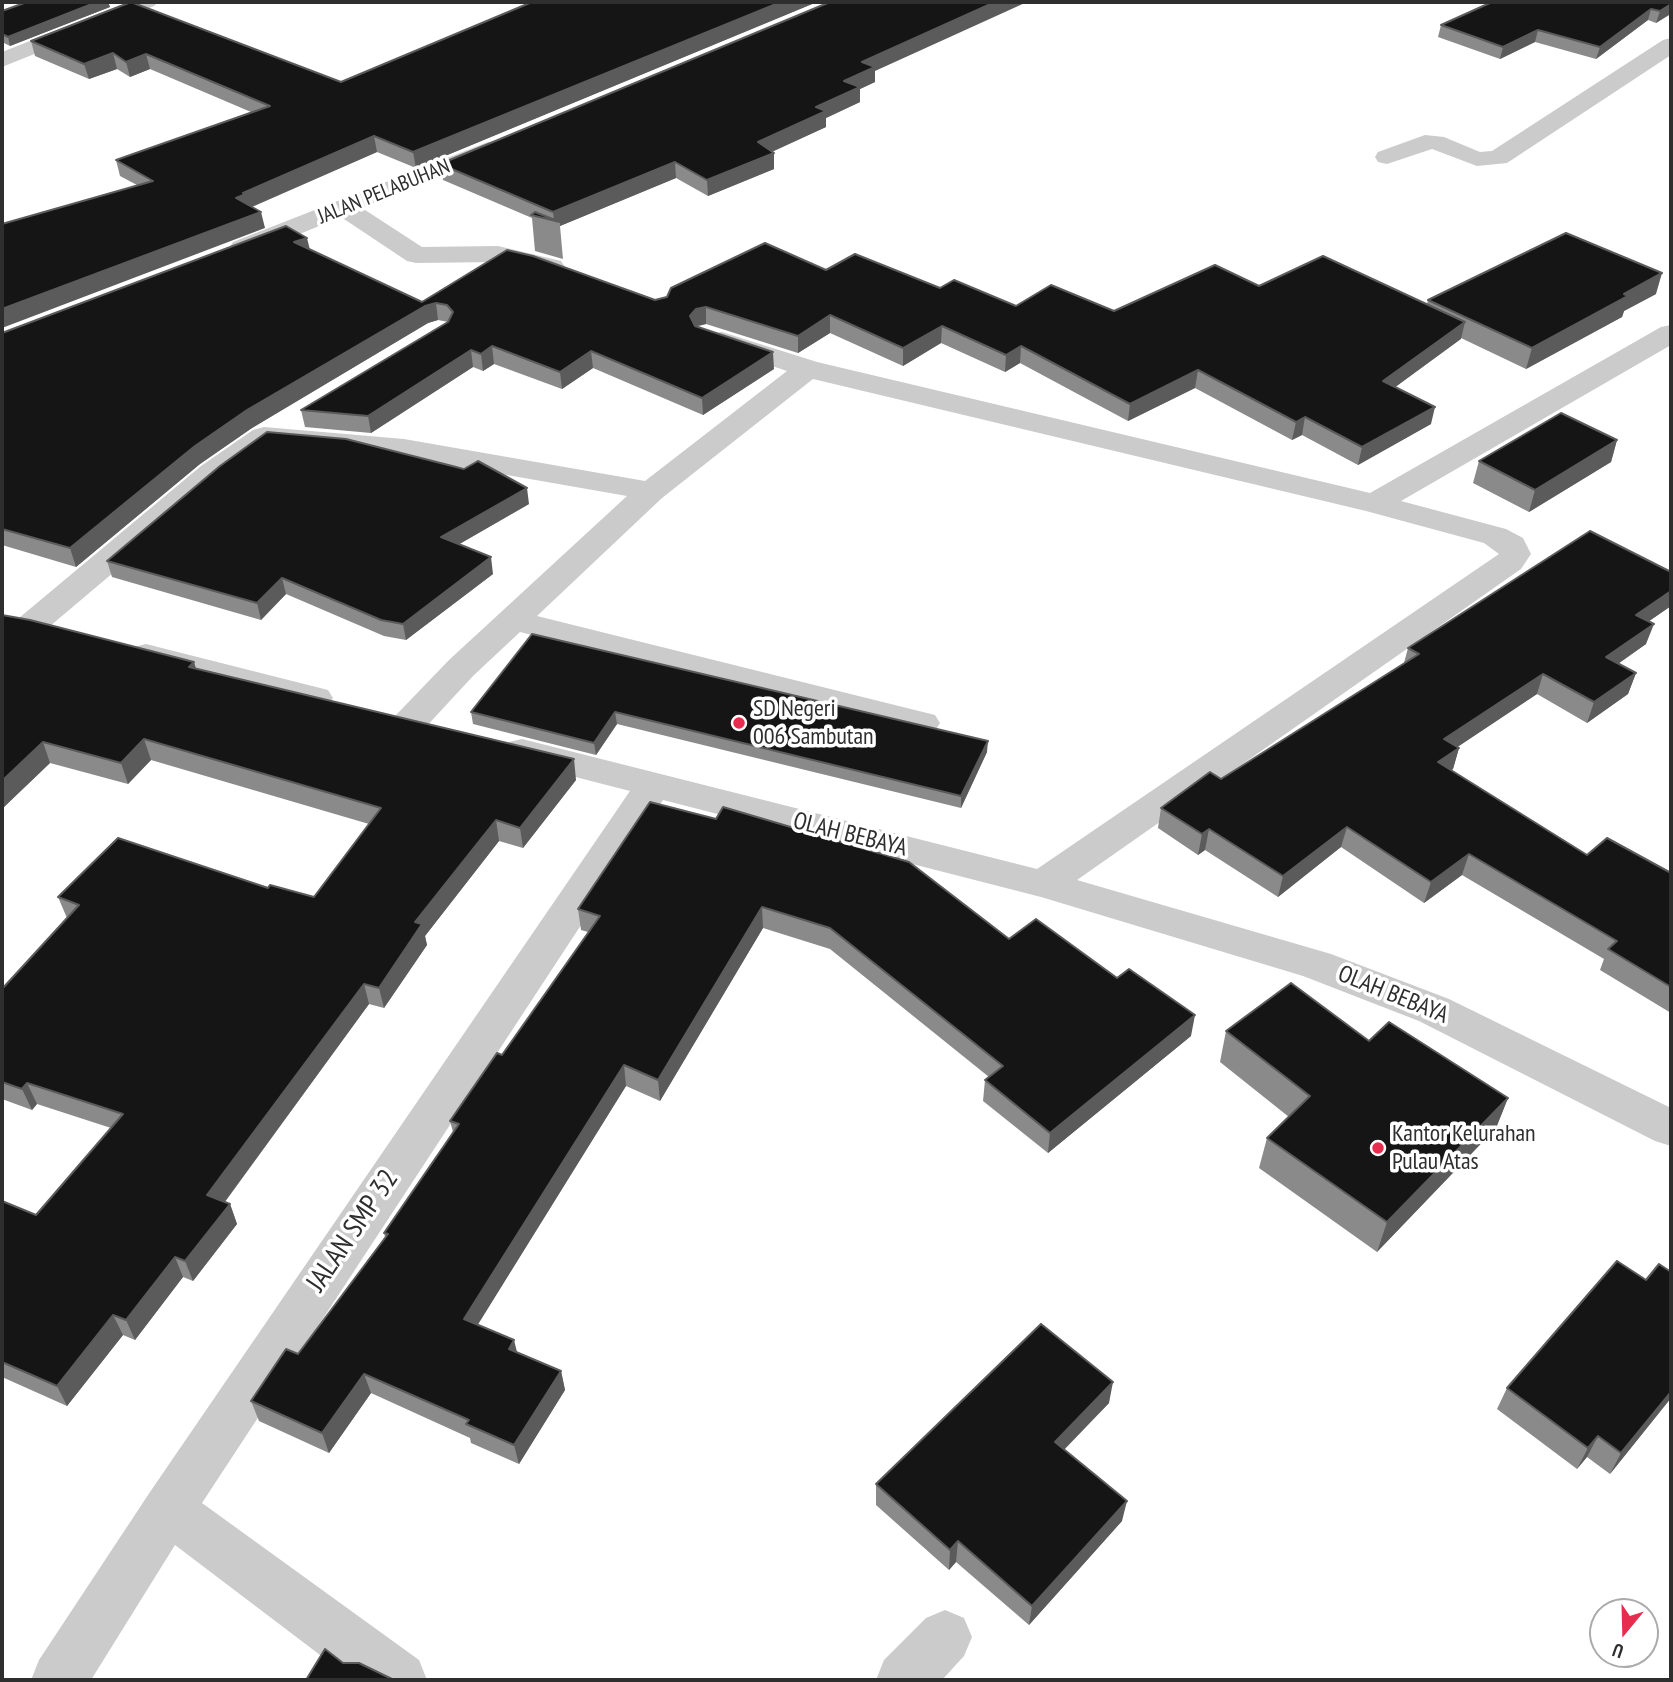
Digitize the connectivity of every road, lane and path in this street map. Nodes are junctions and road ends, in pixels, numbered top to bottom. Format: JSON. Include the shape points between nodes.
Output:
{"nodes":[{"id":1,"x":147,"y":2,"type":"edge"},
{"id":2,"x":1671,"y":45,"type":"edge"},
{"id":3,"x":2,"y":60,"type":"edge"},
{"id":4,"x":510,"y":140,"type":"edge"},
{"id":5,"x":1387,"y":157,"type":"dead end"},
{"id":6,"x":356,"y":215,"type":"junction"},
{"id":7,"x":219,"y":257,"type":"edge"},
{"id":8,"x":581,"y":278,"type":"edge"},
{"id":9,"x":1671,"y":333,"type":"edge"},
{"id":10,"x":707,"y":335,"type":"edge"},
{"id":11,"x":807,"y":369,"type":"junction"},
{"id":12,"x":299,"y":415,"type":"dead end"},
{"id":13,"x":264,"y":436,"type":"junction"},
{"id":14,"x":651,"y":491,"type":"junction"},
{"id":15,"x":1374,"y":503,"type":"junction"},
{"id":16,"x":513,"y":620,"type":"junction"},
{"id":17,"x":16,"y":621,"type":"edge"},
{"id":18,"x":72,"y":636,"type":"edge"},
{"id":19,"x":113,"y":647,"type":"edge"},
{"id":20,"x":342,"y":705,"type":"edge"},
{"id":21,"x":922,"y":723,"type":"edge"},
{"id":22,"x":450,"y":733,"type":"edge"},
{"id":23,"x":491,"y":743,"type":"edge"},
{"id":24,"x":653,"y":786,"type":"junction"},
{"id":25,"x":1043,"y":884,"type":"junction"},
{"id":26,"x":1671,"y":1128,"type":"edge"},
{"id":27,"x":168,"y":1509,"type":"junction"},
{"id":28,"x":944,"y":1637,"type":"dead end"},
{"id":29,"x":59,"y":1680,"type":"edge"},
{"id":30,"x":399,"y":1680,"type":"edge"},
{"id":31,"x":904,"y":1680,"type":"edge"}],
"edges":[{"from":1,"to":3,"type":"street"},
{"from":2,"to":5,"type":"street","via":[[1498,158],[1477,159],[1435,142]]},
{"from":4,"to":6,"type":"street","name":"JALAN PELABUHAN"},
{"from":6,"to":7,"type":"street","name":"JALAN PELABUHAN"},
{"from":6,"to":8,"type":"street","via":[[415,255],[498,254]]},
{"from":9,"to":15,"type":"street"},
{"from":10,"to":11,"type":"street"},
{"from":11,"to":14,"type":"street"},
{"from":11,"to":15,"type":"street"},
{"from":12,"to":13,"type":"street"},
{"from":13,"to":14,"type":"street","via":[[404,448]]},
{"from":13,"to":17,"type":"street"},
{"from":14,"to":16,"type":"street"},
{"from":15,"to":25,"type":"street","via":[[1495,536],[1512,545],[1515,554]]},
{"from":16,"to":21,"type":"street"},
{"from":16,"to":22,"type":"street","via":[[396,719]]},
{"from":17,"to":18,"type":"street"},
{"from":19,"to":20,"type":"street"},
{"from":23,"to":24,"type":"street","name":"OLAH BEBAYA"},
{"from":24,"to":25,"type":"street","name":"OLAH BEBAYA"},
{"from":24,"to":27,"type":"street","name":"JALAN SMP 32"},
{"from":25,"to":26,"type":"street","name":"OLAH BEBAYA","via":[[1385,989],[1499,1040]]},
{"from":27,"to":29,"type":"street","name":"JALAN SMP 32"},
{"from":27,"to":30,"type":"street"},
{"from":28,"to":31,"type":"street"}]}
